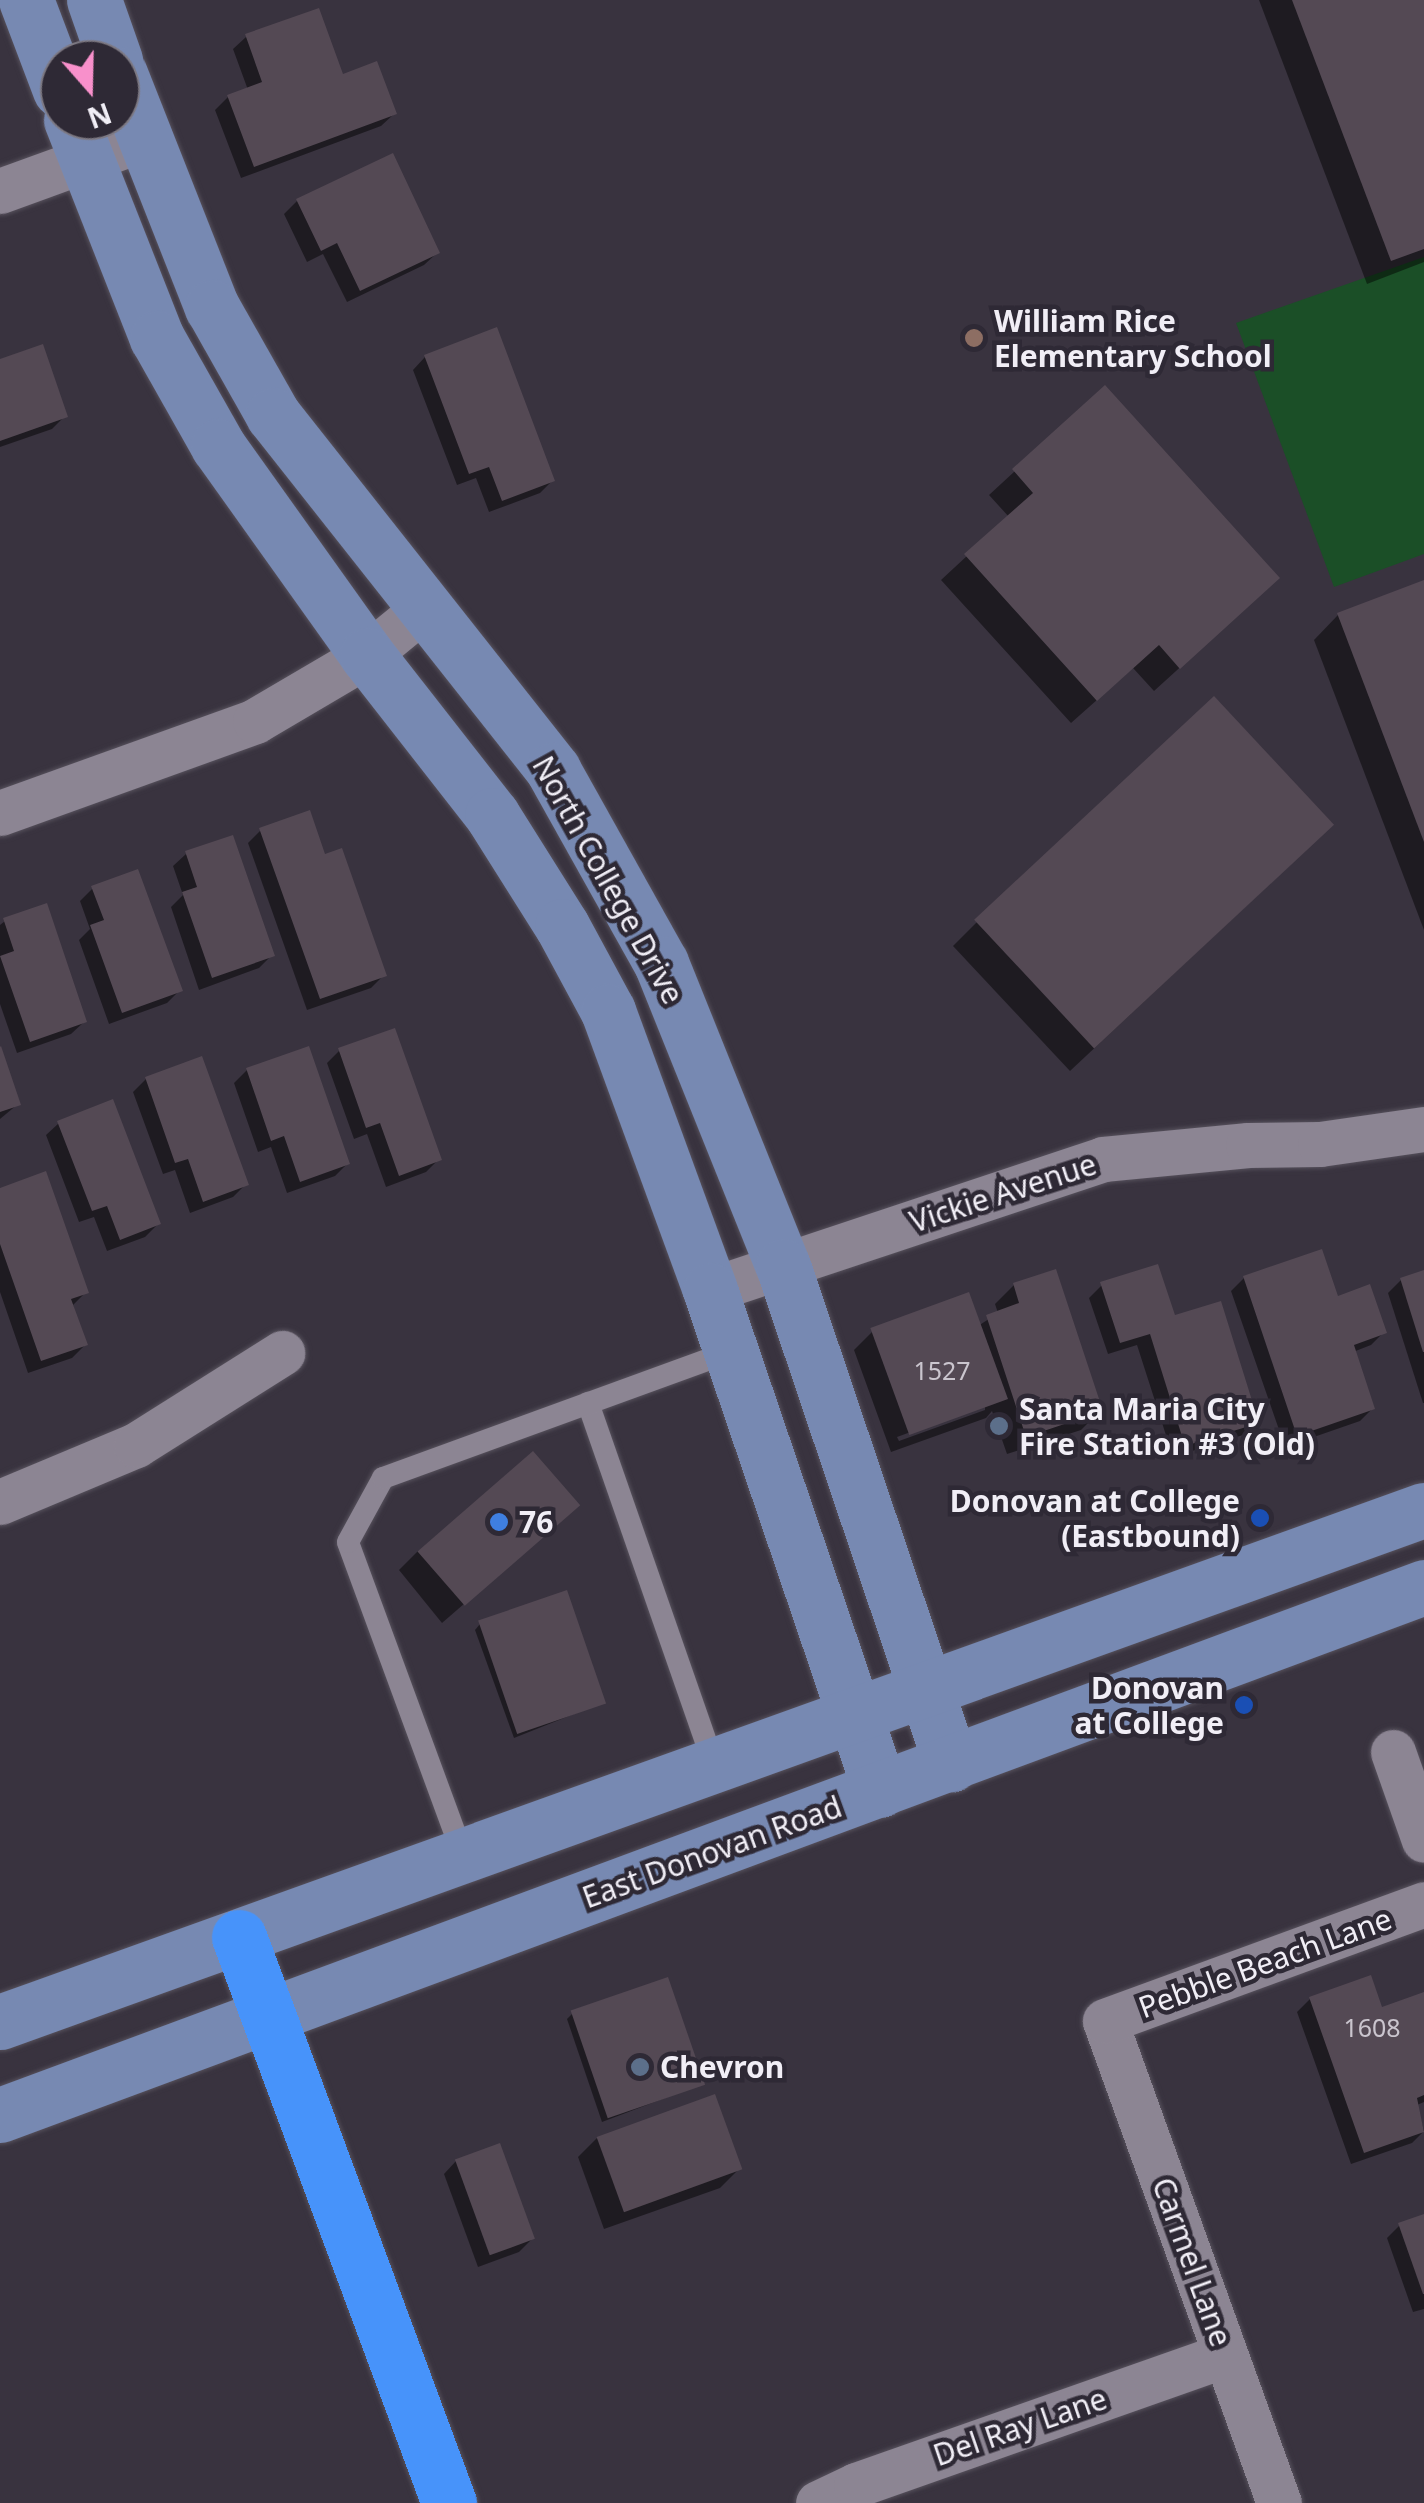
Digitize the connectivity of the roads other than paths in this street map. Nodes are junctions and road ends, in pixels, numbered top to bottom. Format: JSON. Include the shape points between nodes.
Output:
{"nodes":[{"id":1,"x":26,"y":0,"type":"edge"},
{"id":2,"x":94,"y":0,"type":"edge"},
{"id":3,"x":41,"y":40,"type":"edge"},
{"id":4,"x":108,"y":40,"type":"edge"},
{"id":5,"x":140,"y":130,"type":"edge"},
{"id":6,"x":140,"y":138,"type":"edge"},
{"id":7,"x":143,"y":138,"type":"junction"},
{"id":8,"x":78,"y":140,"type":"edge"},
{"id":9,"x":0,"y":191,"type":"edge"},
{"id":10,"x":423,"y":609,"type":"junction"},
{"id":11,"x":367,"y":655,"type":"junction"},
{"id":12,"x":0,"y":813,"type":"edge"},
{"id":13,"x":1424,"y":1129,"type":"edge"},
{"id":14,"x":783,"y":1266,"type":"junction"},
{"id":15,"x":710,"y":1290,"type":"junction"},
{"id":16,"x":731,"y":1351,"type":"junction"},
{"id":17,"x":282,"y":1352,"type":"dead end"},
{"id":18,"x":588,"y":1403,"type":"junction"},
{"id":19,"x":0,"y":1502,"type":"edge"},
{"id":20,"x":1424,"y":1510,"type":"edge"},
{"id":21,"x":1424,"y":1587,"type":"edge"},
{"id":22,"x":926,"y":1692,"type":"junction"},
{"id":23,"x":856,"y":1717,"type":"junction"},
{"id":24,"x":1393,"y":1752,"type":"dead end"},
{"id":25,"x":950,"y":1764,"type":"junction"},
{"id":26,"x":716,"y":1767,"type":"junction"},
{"id":27,"x":880,"y":1790,"type":"junction"},
{"id":28,"x":1424,"y":1840,"type":"edge"},
{"id":29,"x":464,"y":1857,"type":"junction"},
{"id":30,"x":1424,"y":1904,"type":"edge"},
{"id":31,"x":239,"y":1937,"type":"junction"},
{"id":32,"x":267,"y":2018,"type":"junction"},
{"id":33,"x":1105,"y":2021,"type":"joint"},
{"id":34,"x":0,"y":2022,"type":"edge"},
{"id":35,"x":0,"y":2116,"type":"edge"},
{"id":36,"x":1225,"y":2355,"type":"junction"},
{"id":37,"x":449,"y":2503,"type":"edge"},
{"id":38,"x":818,"y":2503,"type":"edge"},
{"id":39,"x":1279,"y":2503,"type":"edge"}],
"edges":[{"from":1,"to":3,"type":"street"},
{"from":2,"to":4,"type":"street"},
{"from":5,"to":7,"type":"street","name":"North College Drive"},
{"from":6,"to":7,"type":"street"},
{"from":7,"to":10,"type":"street","name":"North College Drive","via":[[212,307],[273,414]]},
{"from":8,"to":9,"type":"street"},
{"from":8,"to":11,"type":"street","name":"North College Drive","via":[[158,338],[218,446]]},
{"from":10,"to":11,"type":"street"},
{"from":10,"to":14,"type":"street","name":"North College Drive","via":[[553,770],[662,964]]},
{"from":11,"to":12,"type":"street","via":[[256,722]]},
{"from":11,"to":15,"type":"street","name":"North College Drive","via":[[492,815],[608,1011]]},
{"from":13,"to":14,"type":"street","name":"Vickie Avenue","via":[[1320,1144],[1103,1159]]},
{"from":14,"to":15,"type":"street","name":"Vickie Avenue"},
{"from":14,"to":22,"type":"street","name":"North College Drive"},
{"from":15,"to":16,"type":"street","name":"North College Drive"},
{"from":16,"to":18,"type":"lane"},
{"from":16,"to":23,"type":"street","name":"North College Drive"},
{"from":17,"to":19,"type":"street","via":[[136,1446]]},
{"from":18,"to":26,"type":"lane"},
{"from":18,"to":29,"type":"lane","via":[[383,1478],[348,1542]]},
{"from":20,"to":22,"type":"street"},
{"from":21,"to":25,"type":"street","name":"East Donovan Road"},
{"from":22,"to":23,"type":"street"},
{"from":22,"to":25,"type":"street","name":"North College Drive"},
{"from":23,"to":26,"type":"street"},
{"from":23,"to":27,"type":"street","name":"North College Drive"},
{"from":24,"to":28,"type":"street"},
{"from":25,"to":27,"type":"street","name":"East Donovan Road"},
{"from":26,"to":29,"type":"street"},
{"from":27,"to":32,"type":"street","name":"East Donovan Road"},
{"from":29,"to":31,"type":"street"},
{"from":30,"to":33,"type":"street","name":"Pebble Beach Lane"},
{"from":31,"to":32,"type":"highway"},
{"from":31,"to":34,"type":"street"},
{"from":32,"to":35,"type":"street","name":"East Donovan Road"},
{"from":32,"to":37,"type":"highway"},
{"from":33,"to":36,"type":"street","name":"Carmel Lane"},
{"from":36,"to":38,"type":"street","name":"Del Ray Lane"},
{"from":36,"to":39,"type":"street","name":"Carmel Lane"}]}
